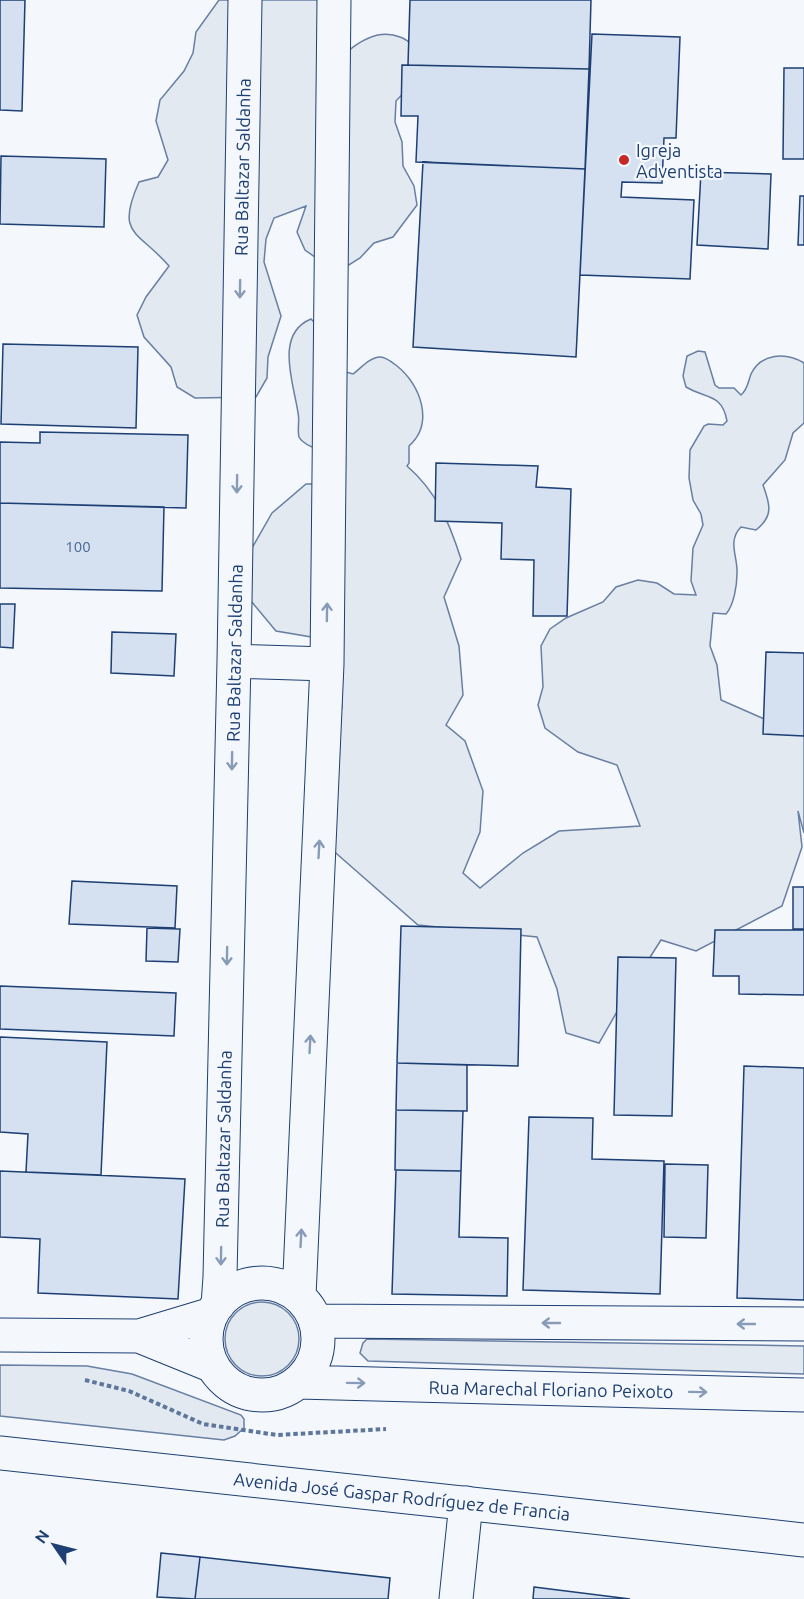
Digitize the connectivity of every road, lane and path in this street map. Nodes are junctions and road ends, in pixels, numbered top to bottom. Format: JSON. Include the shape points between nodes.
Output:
{"nodes":[{"id":1,"x":245,"y":0,"type":"edge"},
{"id":2,"x":334,"y":0,"type":"edge"},
{"id":3,"x":234,"y":661,"type":"junction"},
{"id":4,"x":327,"y":664,"type":"junction"},
{"id":5,"x":307,"y":1309,"type":"junction"},
{"id":6,"x":215,"y":1310,"type":"junction"},
{"id":7,"x":804,"y":1324,"type":"edge"},
{"id":8,"x":0,"y":1335,"type":"edge"},
{"id":9,"x":139,"y":1336,"type":"junction"},
{"id":10,"x":213,"y":1366,"type":"junction"},
{"id":11,"x":298,"y":1382,"type":"junction"},
{"id":12,"x":804,"y":1395,"type":"edge"},
{"id":13,"x":0,"y":1453,"type":"edge"},
{"id":14,"x":466,"y":1503,"type":"junction"},
{"id":15,"x":804,"y":1540,"type":"edge"},
{"id":16,"x":456,"y":1599,"type":"edge"}],
"edges":[{"from":1,"to":3,"type":"main road","name":"Rua Baltazar Saldanha","one_way":true},
{"from":4,"to":2,"type":"main road","one_way":true},
{"from":3,"to":4,"type":"main road"},
{"from":3,"to":6,"type":"main road","name":"Rua Baltazar Saldanha","one_way":true,"via":[[220,1277]]},
{"from":5,"to":4,"type":"main road","one_way":true},
{"from":5,"to":6,"type":"main road","via":[[282,1287],[260,1283],[226,1296]]},
{"from":7,"to":5,"type":"main road","one_way":true},
{"from":5,"to":11,"type":"main road","via":[[318,1336],[312,1364]]},
{"from":6,"to":9,"type":"main road"},
{"from":6,"to":10,"type":"main road","via":[[206,1341]]},
{"from":8,"to":9,"type":"main road"},
{"from":9,"to":10,"type":"main road"},
{"from":10,"to":11,"type":"main road","via":[[226,1382],[249,1394],[267,1395]]},
{"from":11,"to":12,"type":"main road","name":"Rua Marechal Floriano Peixoto","one_way":true},
{"from":13,"to":14,"type":"main road","name":"Avenida José Gaspar Rodríguez de Francia"},
{"from":14,"to":15,"type":"main road","name":"Avenida José Gaspar Rodríguez de Francia"},
{"from":14,"to":16,"type":"main road"}]}
